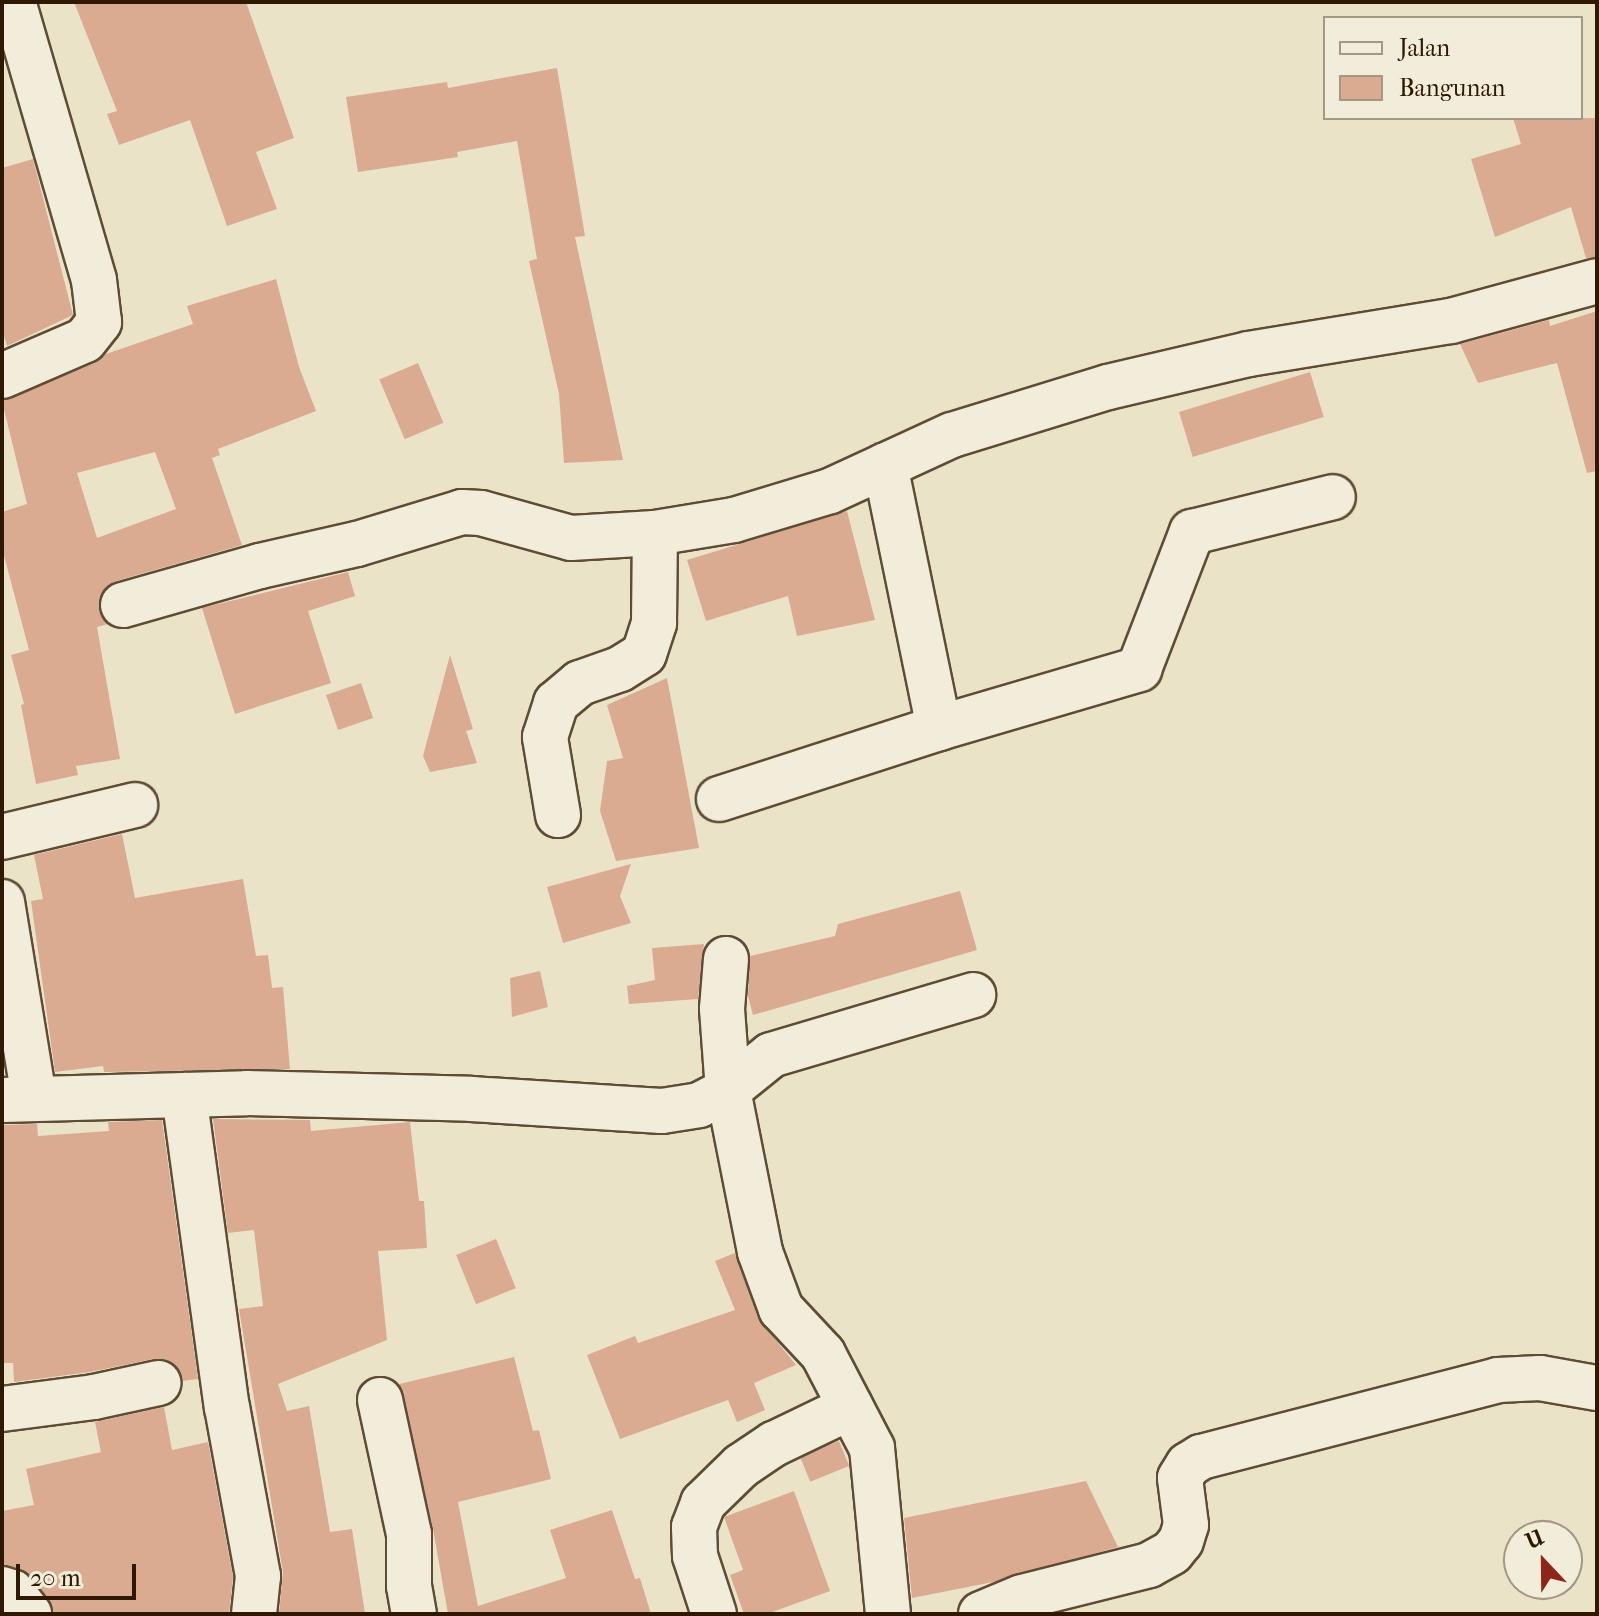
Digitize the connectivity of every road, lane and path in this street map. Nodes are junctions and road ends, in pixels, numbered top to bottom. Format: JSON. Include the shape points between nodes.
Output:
{"nodes":[{"id":1,"x":13,"y":2,"type":"edge"},
{"id":2,"x":1597,"y":281,"type":"edge"},
{"id":3,"x":2,"y":376,"type":"edge"},
{"id":4,"x":885,"y":465,"type":"junction"},
{"id":5,"x":1333,"y":497,"type":"dead end"},
{"id":6,"x":655,"y":533,"type":"junction"},
{"id":7,"x":123,"y":605,"type":"dead end"},
{"id":8,"x":939,"y":728,"type":"junction"},
{"id":9,"x":719,"y":799,"type":"dead end"},
{"id":10,"x":135,"y":805,"type":"dead end"},
{"id":11,"x":558,"y":815,"type":"dead end"},
{"id":12,"x":2,"y":837,"type":"edge"},
{"id":13,"x":2,"y":902,"type":"edge"},
{"id":14,"x":726,"y":959,"type":"dead end"},
{"id":15,"x":973,"y":995,"type":"dead end"},
{"id":16,"x":728,"y":1090,"type":"junction"},
{"id":17,"x":184,"y":1095,"type":"junction"},
{"id":18,"x":18,"y":1099,"type":"edge"},
{"id":19,"x":158,"y":1383,"type":"dead end"},
{"id":20,"x":1597,"y":1388,"type":"edge"},
{"id":21,"x":380,"y":1400,"type":"dead end"},
{"id":22,"x":851,"y":1407,"type":"junction"},
{"id":23,"x":2,"y":1409,"type":"edge"},
{"id":24,"x":2,"y":1589,"type":"edge"},
{"id":25,"x":29,"y":1614,"type":"edge"},
{"id":26,"x":254,"y":1614,"type":"edge"},
{"id":27,"x":414,"y":1614,"type":"edge"},
{"id":28,"x":714,"y":1614,"type":"edge"},
{"id":29,"x":888,"y":1614,"type":"edge"},
{"id":30,"x":981,"y":1614,"type":"edge"}],
"edges":[{"from":1,"to":3,"type":"street","via":[[94,280],[99,322],[85,340]]},
{"from":2,"to":4,"type":"street","via":[[1451,321],[1249,354],[1108,387],[952,435]]},
{"from":4,"to":6,"type":"street","via":[[830,491],[747,516]]},
{"from":4,"to":8,"type":"street"},
{"from":5,"to":8,"type":"street","via":[[1192,532],[1139,669]]},
{"from":6,"to":7,"type":"street","via":[[571,538],[462,512]]},
{"from":6,"to":11,"type":"street","via":[[654,623],[644,654],[580,683],[556,703],[545,737]]},
{"from":8,"to":9,"type":"street"},
{"from":10,"to":12,"type":"street"},
{"from":13,"to":18,"type":"street"},
{"from":14,"to":16,"type":"street","via":[[722,1009]]},
{"from":15,"to":16,"type":"street","via":[[771,1055]]},
{"from":16,"to":17,"type":"street","via":[[699,1105],[662,1111],[471,1099]]},
{"from":16,"to":22,"type":"street","via":[[760,1252],[781,1309],[823,1354]]},
{"from":17,"to":18,"type":"street"},
{"from":17,"to":26,"type":"street","via":[[227,1407],[258,1576]]},
{"from":19,"to":23,"type":"street"},
{"from":20,"to":30,"type":"street","via":[[1540,1378],[1498,1380],[1201,1457],[1180,1478],[1186,1525],[1172,1552],[1149,1565],[1022,1597]]},
{"from":21,"to":27,"type":"street","via":[[409,1534]]},
{"from":22,"to":28,"type":"street","via":[[774,1444],[741,1466],[703,1503],[694,1527],[695,1556]]},
{"from":22,"to":29,"type":"street","via":[[872,1448]]},
{"from":24,"to":25,"type":"street","via":[[12,1592]]}]}
